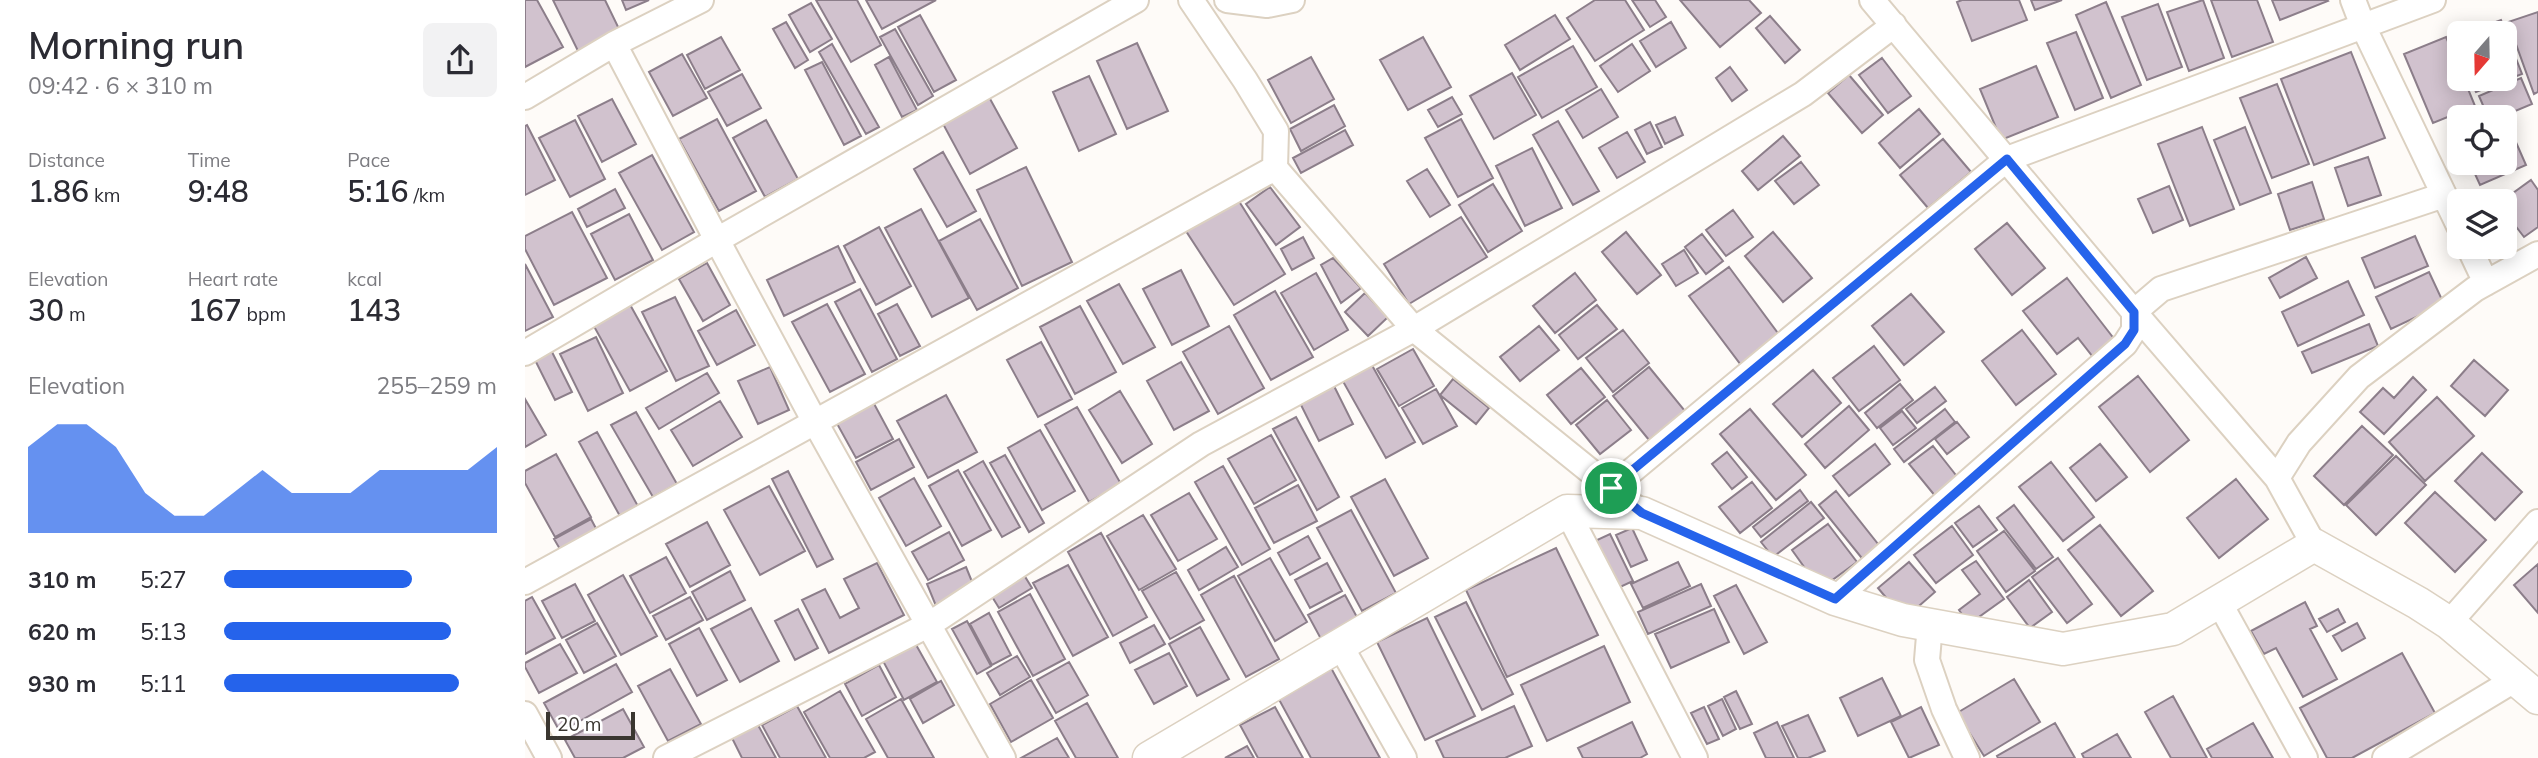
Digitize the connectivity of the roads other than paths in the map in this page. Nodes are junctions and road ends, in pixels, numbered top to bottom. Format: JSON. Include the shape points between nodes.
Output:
{"nodes":[{"id":1,"x":701,"y":0,"type":"edge"},
{"id":2,"x":1136,"y":0,"type":"edge"},
{"id":3,"x":1191,"y":0,"type":"edge"},
{"id":4,"x":1227,"y":0,"type":"edge"},
{"id":5,"x":1292,"y":0,"type":"edge"},
{"id":6,"x":1872,"y":0,"type":"edge"},
{"id":7,"x":2353,"y":0,"type":"edge"},
{"id":8,"x":2433,"y":0,"type":"edge"},
{"id":9,"x":1894,"y":25,"type":"junction"},
{"id":10,"x":2363,"y":26,"type":"junction"},
{"id":11,"x":614,"y":44,"type":"junction"},
{"id":12,"x":525,"y":97,"type":"edge"},
{"id":13,"x":2007,"y":159,"type":"junction"},
{"id":14,"x":1275,"y":168,"type":"junction"},
{"id":15,"x":2444,"y":195,"type":"junction"},
{"id":16,"x":2447,"y":201,"type":"edge"},
{"id":17,"x":717,"y":240,"type":"junction"},
{"id":18,"x":2538,"y":254,"type":"edge"},
{"id":19,"x":2475,"y":259,"type":"edge"},
{"id":20,"x":2486,"y":283,"type":"junction"},
{"id":21,"x":2134,"y":312,"type":"junction"},
{"id":22,"x":1414,"y":329,"type":"junction"},
{"id":23,"x":525,"y":354,"type":"edge"},
{"id":24,"x":815,"y":422,"type":"junction"},
{"id":25,"x":2277,"y":478,"type":"junction"},
{"id":26,"x":1611,"y":488,"type":"junction"},
{"id":27,"x":1567,"y":511,"type":"junction"},
{"id":28,"x":1642,"y":513,"type":"junction"},
{"id":29,"x":2538,"y":522,"type":"edge"},
{"id":30,"x":2314,"y":545,"type":"junction"},
{"id":31,"x":525,"y":582,"type":"edge"},
{"id":32,"x":1835,"y":599,"type":"junction"},
{"id":33,"x":2219,"y":602,"type":"junction"},
{"id":34,"x":2449,"y":623,"type":"junction"},
{"id":35,"x":930,"y":624,"type":"junction"},
{"id":36,"x":1930,"y":624,"type":"junction"},
{"id":37,"x":1340,"y":645,"type":"junction"},
{"id":38,"x":2527,"y":688,"type":"edge"},
{"id":39,"x":525,"y":714,"type":"edge"},
{"id":40,"x":549,"y":758,"type":"edge"},
{"id":41,"x":666,"y":758,"type":"edge"},
{"id":42,"x":1003,"y":758,"type":"edge"},
{"id":43,"x":1149,"y":758,"type":"edge"},
{"id":44,"x":1404,"y":758,"type":"edge"},
{"id":45,"x":1695,"y":758,"type":"edge"},
{"id":46,"x":1967,"y":758,"type":"edge"},
{"id":47,"x":2305,"y":758,"type":"edge"},
{"id":48,"x":2385,"y":758,"type":"edge"}],
"edges":[{"from":1,"to":11,"type":"street"},
{"from":2,"to":17,"type":"street"},
{"from":3,"to":14,"type":"street","via":[[1276,131]]},
{"from":4,"to":5,"type":"street","via":[[1267,5]]},
{"from":6,"to":9,"type":"street"},
{"from":7,"to":10,"type":"street"},
{"from":8,"to":10,"type":"street"},
{"from":9,"to":13,"type":"street"},
{"from":9,"to":22,"type":"street","via":[[1803,94]]},
{"from":10,"to":13,"type":"street"},
{"from":10,"to":15,"type":"street"},
{"from":11,"to":12,"type":"street"},
{"from":11,"to":17,"type":"street"},
{"from":13,"to":21,"type":"street"},
{"from":13,"to":26,"type":"street"},
{"from":14,"to":22,"type":"street"},
{"from":14,"to":24,"type":"street"},
{"from":15,"to":16,"type":"street"},
{"from":15,"to":21,"type":"street","via":[[2161,289]]},
{"from":17,"to":23,"type":"street"},
{"from":17,"to":24,"type":"street"},
{"from":18,"to":20,"type":"street"},
{"from":19,"to":20,"type":"street"},
{"from":20,"to":25,"type":"street","via":[[2358,377],[2299,443]]},
{"from":21,"to":25,"type":"street"},
{"from":21,"to":32,"type":"street","via":[[2134,330],[2125,344]]},
{"from":22,"to":26,"type":"street"},
{"from":22,"to":35,"type":"street","via":[[1201,444]]},
{"from":24,"to":31,"type":"street"},
{"from":24,"to":35,"type":"street"},
{"from":25,"to":30,"type":"street"},
{"from":26,"to":28,"type":"street"},
{"from":27,"to":28,"type":"street"},
{"from":27,"to":37,"type":"street"},
{"from":27,"to":45,"type":"street"},
{"from":28,"to":32,"type":"street"},
{"from":29,"to":34,"type":"street"},
{"from":30,"to":33,"type":"street"},
{"from":30,"to":34,"type":"street"},
{"from":32,"to":36,"type":"street"},
{"from":33,"to":36,"type":"street","via":[[2173,629],[2063,649]]},
{"from":33,"to":47,"type":"street"},
{"from":34,"to":38,"type":"street"},
{"from":35,"to":41,"type":"street"},
{"from":35,"to":42,"type":"street"},
{"from":36,"to":46,"type":"street","via":[[1927,660]]},
{"from":37,"to":43,"type":"street"},
{"from":37,"to":44,"type":"street"},
{"from":38,"to":48,"type":"street"},
{"from":39,"to":40,"type":"street"}]}
